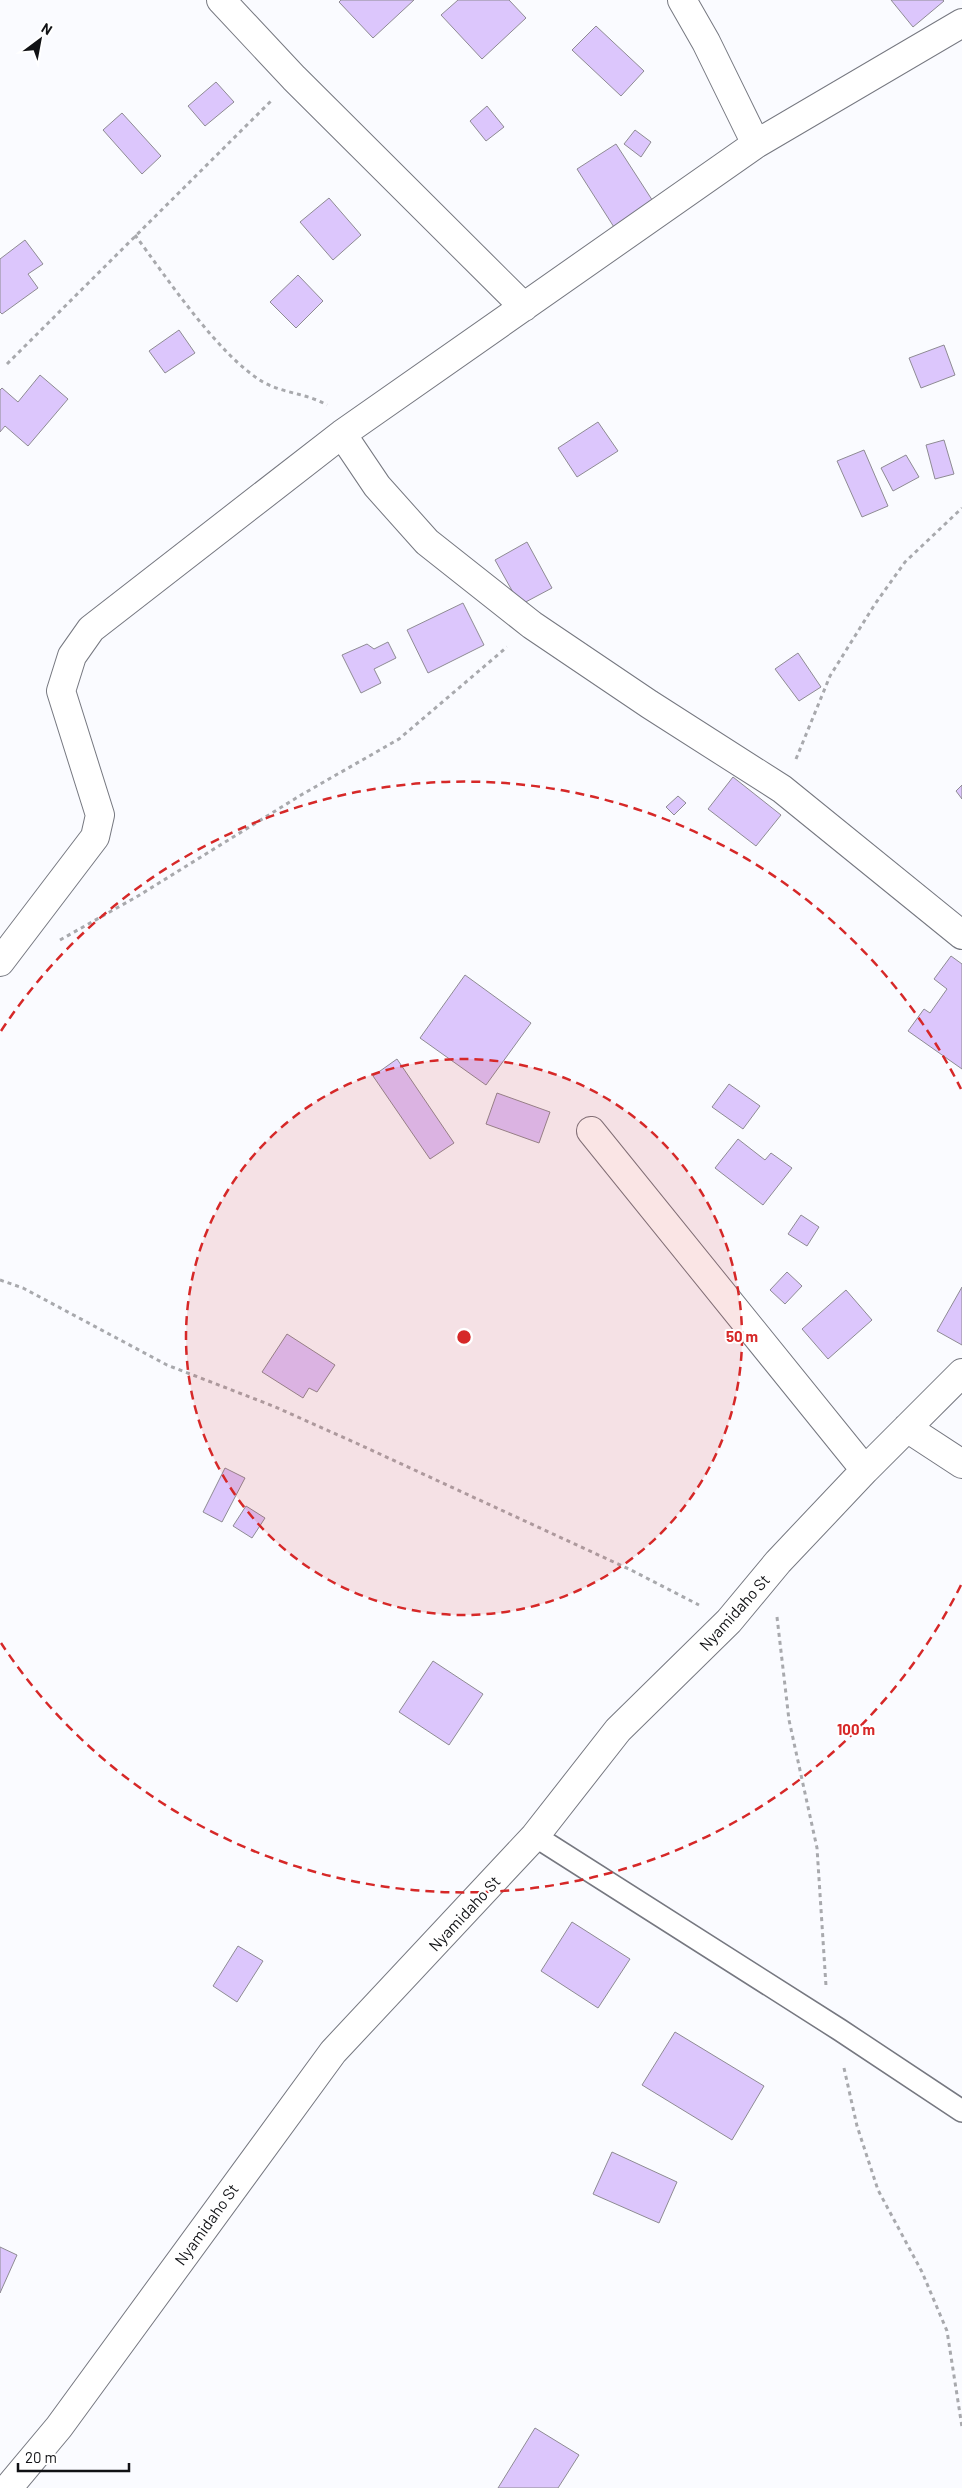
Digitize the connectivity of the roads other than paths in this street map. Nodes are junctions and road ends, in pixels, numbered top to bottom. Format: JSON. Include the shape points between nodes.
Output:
{"nodes":[{"id":1,"x":221,"y":0,"type":"edge"},
{"id":2,"x":682,"y":0,"type":"edge"},
{"id":3,"x":962,"y":23,"type":"edge"},
{"id":4,"x":756,"y":144,"type":"junction"},
{"id":5,"x":524,"y":307,"type":"junction"},
{"id":6,"x":350,"y":428,"type":"junction"},
{"id":7,"x":962,"y":935,"type":"edge"},
{"id":8,"x":0,"y":962,"type":"edge"},
{"id":9,"x":591,"y":1132,"type":"dead end"},
{"id":10,"x":962,"y":1373,"type":"edge"},
{"id":11,"x":907,"y":1428,"type":"junction"},
{"id":12,"x":962,"y":1464,"type":"edge"},
{"id":13,"x":864,"y":1470,"type":"junction"},
{"id":14,"x":535,"y":1836,"type":"junction"},
{"id":15,"x":962,"y":2111,"type":"edge"},
{"id":16,"x":8,"y":2488,"type":"edge"}],
"edges":[{"from":1,"to":5,"type":"street","via":[[294,78]]},
{"from":2,"to":4,"type":"street"},
{"from":3,"to":4,"type":"street"},
{"from":4,"to":5,"type":"street"},
{"from":5,"to":6,"type":"street"},
{"from":6,"to":7,"type":"street","via":[[377,486],[427,542],[532,625],[782,789]]},
{"from":6,"to":8,"type":"street","via":[[91,628],[72,656],[61,691],[100,815],[95,838]]},
{"from":9,"to":13,"type":"street"},
{"from":10,"to":11,"type":"street","name":"Nyamidaho St"},
{"from":11,"to":12,"type":"street"},
{"from":11,"to":13,"type":"street","name":"Nyamidaho St"},
{"from":13,"to":14,"type":"street","name":"Nyamidaho St","via":[[778,1562],[730,1620],[618,1730]]},
{"from":14,"to":15,"type":"lane"},
{"from":14,"to":16,"type":"street","name":"Nyamidaho St","via":[[334,2052],[59,2427]]}]}
